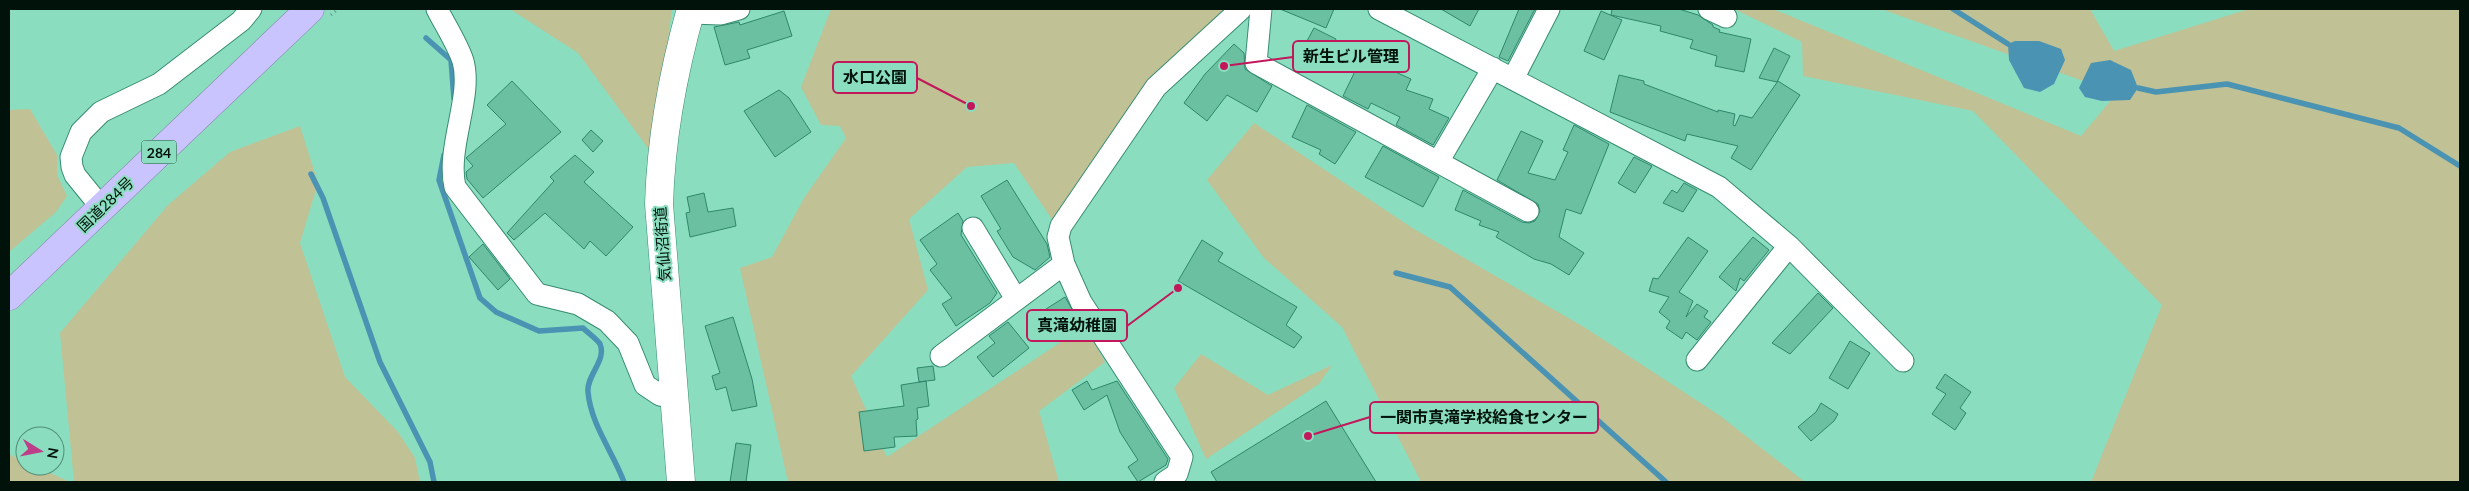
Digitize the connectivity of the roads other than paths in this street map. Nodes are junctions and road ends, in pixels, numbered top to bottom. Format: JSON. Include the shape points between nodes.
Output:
{"nodes":[{"id":1,"x":251,"y":9,"type":"edge"},
{"id":2,"x":310,"y":9,"type":"edge"},
{"id":3,"x":437,"y":9,"type":"edge"},
{"id":4,"x":739,"y":9,"type":"edge"},
{"id":5,"x":1241,"y":9,"type":"edge"},
{"id":6,"x":1261,"y":9,"type":"edge"},
{"id":7,"x":1379,"y":9,"type":"edge"},
{"id":8,"x":1550,"y":9,"type":"edge"},
{"id":9,"x":691,"y":11,"type":"edge"},
{"id":10,"x":1493,"y":68,"type":"junction"},
{"id":11,"x":1512,"y":79,"type":"junction"},
{"id":12,"x":1438,"y":162,"type":"junction"},
{"id":13,"x":102,"y":207,"type":"junction"},
{"id":14,"x":1528,"y":211,"type":"dead end"},
{"id":15,"x":973,"y":228,"type":"dead end"},
{"id":16,"x":1789,"y":246,"type":"junction"},
{"id":17,"x":1064,"y":264,"type":"junction"},
{"id":18,"x":9,"y":296,"type":"edge"},
{"id":19,"x":1016,"y":299,"type":"junction"},
{"id":20,"x":941,"y":356,"type":"dead end"},
{"id":21,"x":1697,"y":360,"type":"dead end"},
{"id":22,"x":1903,"y":361,"type":"dead end"},
{"id":23,"x":674,"y":397,"type":"junction"},
{"id":24,"x":681,"y":482,"type":"edge"},
{"id":25,"x":1165,"y":482,"type":"edge"}],
"edges":[{"from":1,"to":13,"type":"street","via":[[241,21],[160,84],[101,112],[81,132],[71,157],[72,167]]},
{"from":2,"to":13,"type":"highway","name":"国道284号","number":"284"},
{"from":3,"to":23,"type":"street","via":[[463,62],[464,84],[452,171],[455,187],[537,294],[578,304],[607,321],[628,343],[645,385],[660,395]]},
{"from":4,"to":9,"type":"street","via":[[721,14]]},
{"from":5,"to":17,"type":"street","via":[[1156,87],[1135,116],[1061,226],[1058,237]]},
{"from":6,"to":12,"type":"street","via":[[1256,63]]},
{"from":7,"to":10,"type":"street"},
{"from":8,"to":11,"type":"street"},
{"from":9,"to":23,"type":"street","name":"気仙沼街道","via":[[668,105],[660,158],[660,213]]},
{"from":10,"to":11,"type":"street"},
{"from":10,"to":12,"type":"street"},
{"from":11,"to":16,"type":"street","via":[[1719,187]]},
{"from":12,"to":14,"type":"street"},
{"from":13,"to":18,"type":"highway","name":"国道284号","number":"284"},
{"from":15,"to":19,"type":"street"},
{"from":16,"to":21,"type":"street"},
{"from":16,"to":22,"type":"street"},
{"from":17,"to":19,"type":"street"},
{"from":17,"to":25,"type":"street","via":[[1080,302],[1182,457],[1177,474]]},
{"from":19,"to":20,"type":"street"},
{"from":23,"to":24,"type":"street","name":"気仙沼街道"}]}
